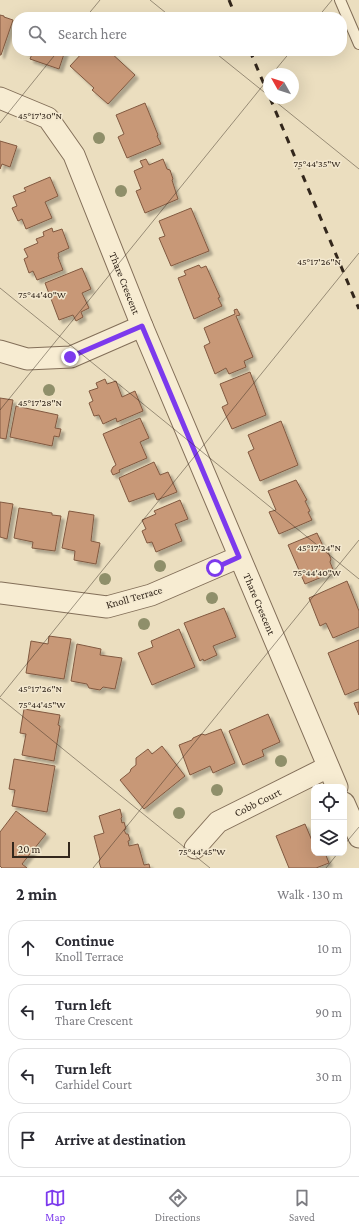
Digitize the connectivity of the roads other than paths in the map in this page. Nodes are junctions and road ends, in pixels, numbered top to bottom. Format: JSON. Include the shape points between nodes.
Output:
{"nodes":[{"id":1,"x":340,"y":0,"type":"edge"},
{"id":2,"x":345,"y":12,"type":"edge"},
{"id":3,"x":347,"y":16,"type":"edge"},
{"id":4,"x":359,"y":44,"type":"edge"},
{"id":5,"x":0,"y":98,"type":"edge"},
{"id":6,"x":142,"y":326,"type":"junction"},
{"id":7,"x":0,"y":351,"type":"edge"},
{"id":8,"x":239,"y":557,"type":"junction"},
{"id":9,"x":0,"y":593,"type":"edge"},
{"id":10,"x":328,"y":767,"type":"junction"},
{"id":11,"x":336,"y":784,"type":"edge"},
{"id":12,"x":347,"y":810,"type":"edge"},
{"id":13,"x":359,"y":837,"type":"edge"},
{"id":14,"x":196,"y":848,"type":"dead end"}],
"edges":[{"from":1,"to":2,"type":"lane"},
{"from":3,"to":4,"type":"lane"},
{"from":5,"to":6,"type":"street","name":"Thare Crescent","via":[[48,118],[74,156]]},
{"from":6,"to":7,"type":"street","via":[[70,357],[27,360]]},
{"from":6,"to":8,"type":"street","name":"Thare Crescent"},
{"from":8,"to":9,"type":"street","name":"Knoll Terrace","via":[[151,595],[107,607]]},
{"from":8,"to":10,"type":"street","name":"Thare Crescent"},
{"from":10,"to":11,"type":"street","name":"Thare Crescent"},
{"from":10,"to":14,"type":"street","name":"Cobb Court","via":[[218,822]]},
{"from":12,"to":13,"type":"street"}]}
